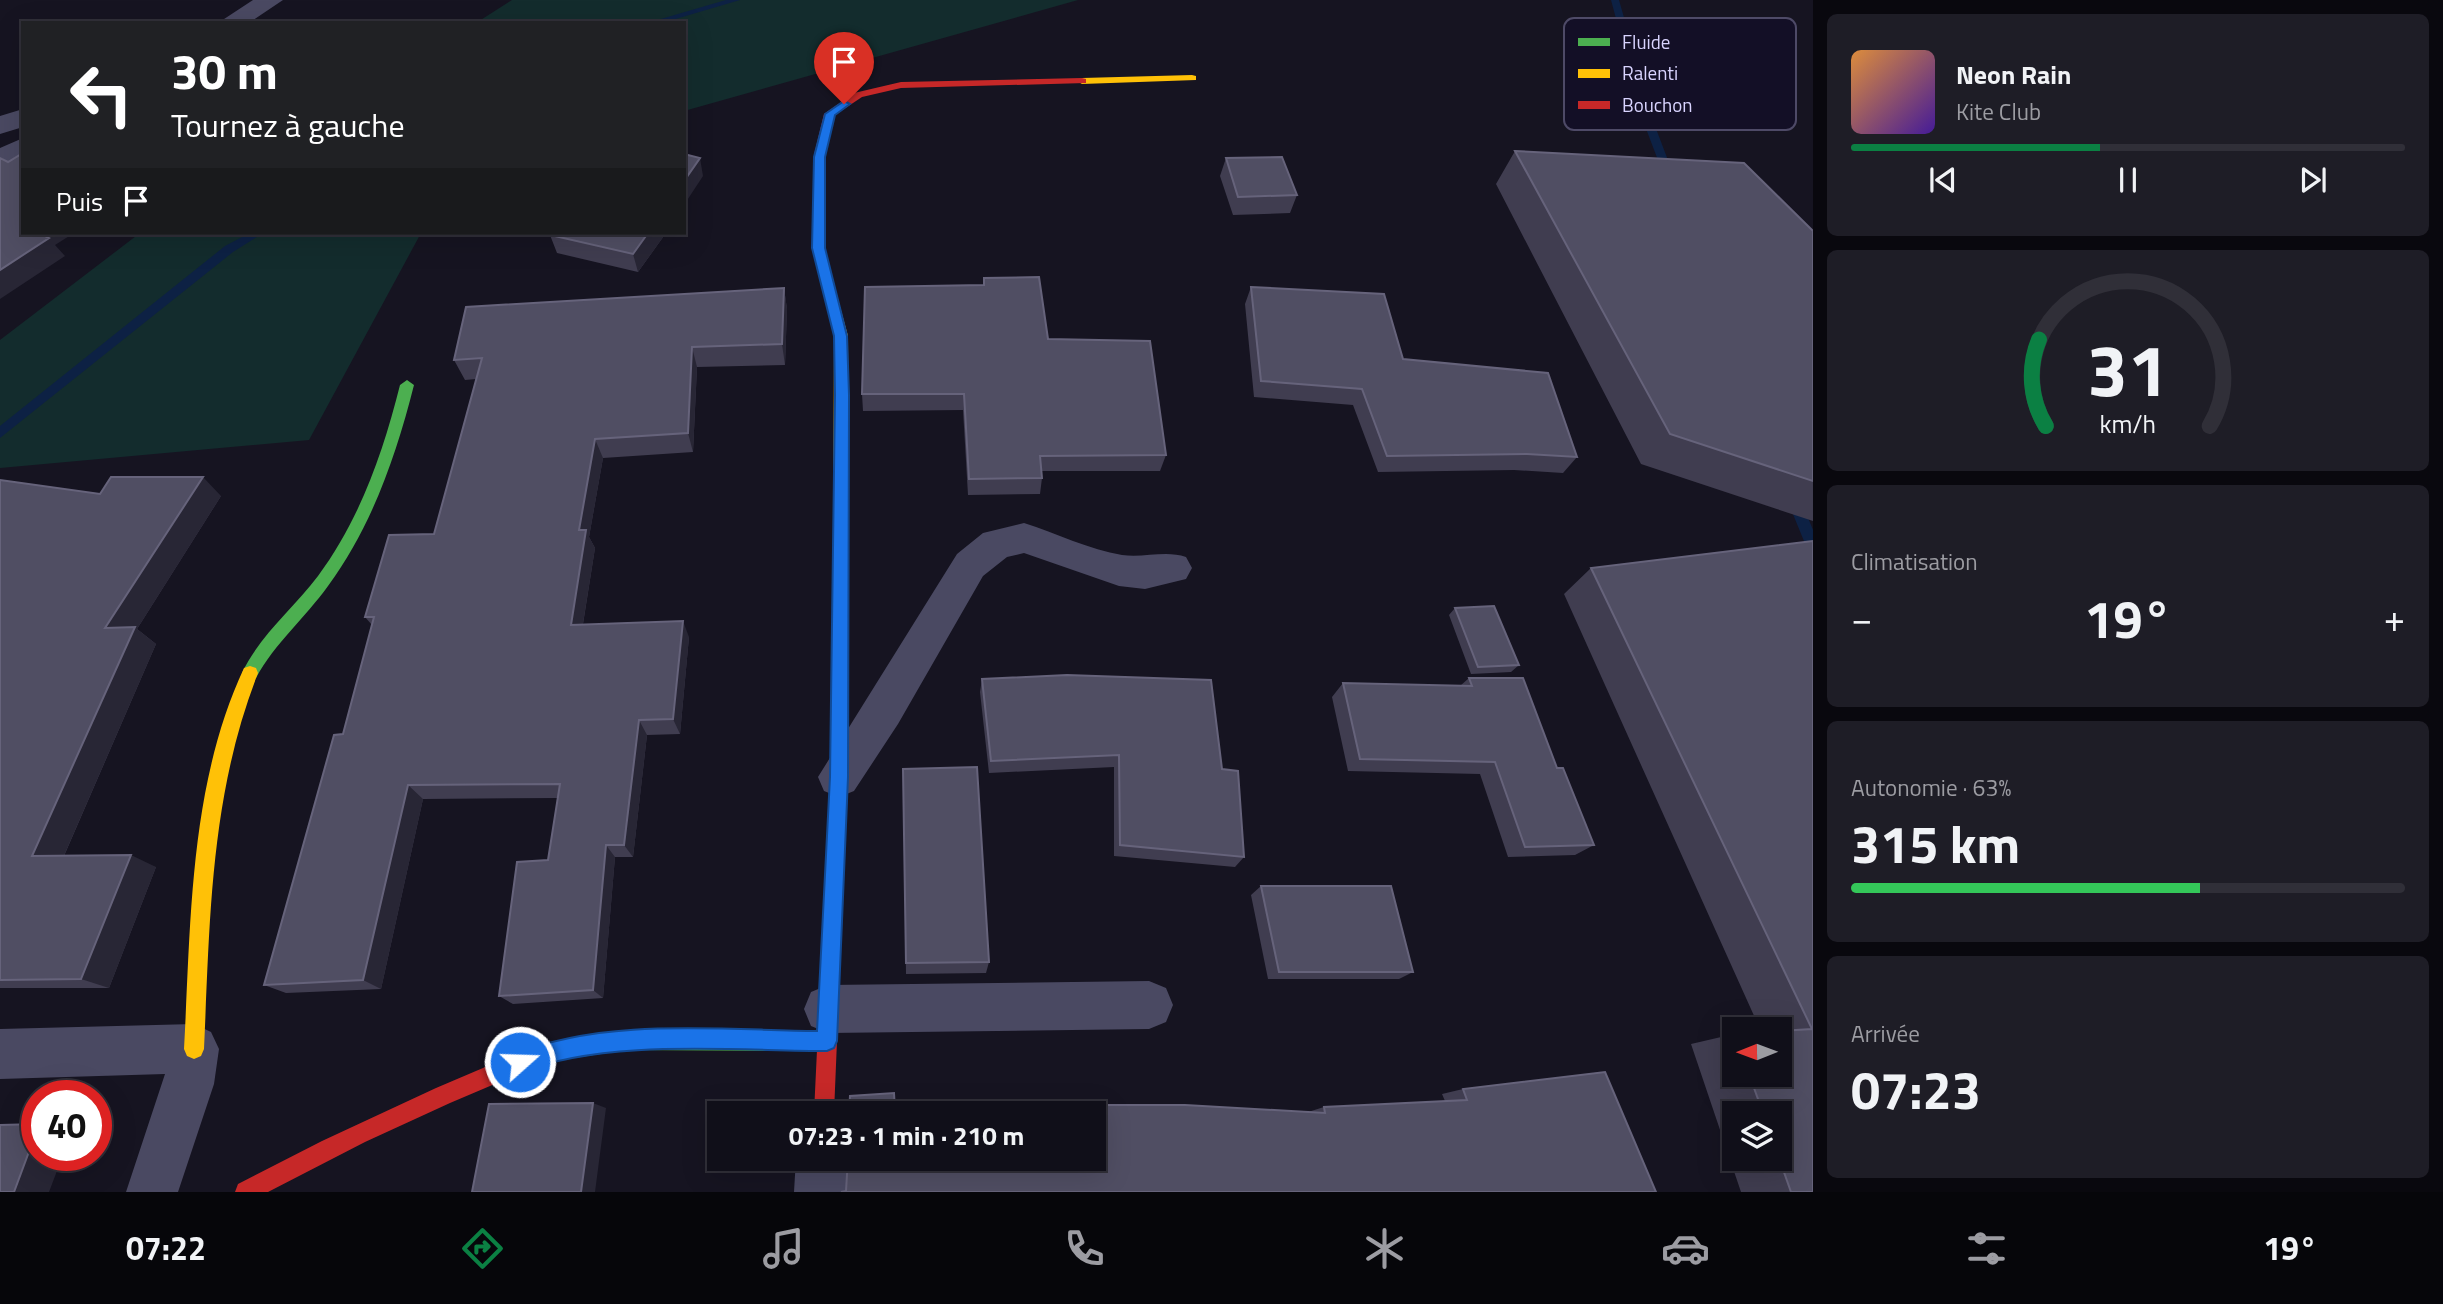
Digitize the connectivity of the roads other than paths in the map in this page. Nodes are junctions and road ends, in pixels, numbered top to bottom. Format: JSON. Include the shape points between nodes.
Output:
{"nodes":[{"id":1,"x":269,"y":0,"type":"edge"},
{"id":2,"x":233,"y":21,"type":"edge"},
{"id":3,"x":1192,"y":78,"type":"dead end"},
{"id":4,"x":21,"y":118,"type":"edge"},
{"id":5,"x":0,"y":126,"type":"edge"},
{"id":6,"x":21,"y":147,"type":"edge"},
{"id":7,"x":0,"y":161,"type":"edge"},
{"id":8,"x":407,"y":385,"type":"dead end"},
{"id":9,"x":1173,"y":568,"type":"dead end"},
{"id":10,"x":839,"y":777,"type":"junction"},
{"id":11,"x":1149,"y":1005,"type":"dead end"},
{"id":12,"x":828,"y":1025,"type":"junction"},
{"id":13,"x":194,"y":1049,"type":"junction"},
{"id":14,"x":0,"y":1054,"type":"edge"},
{"id":15,"x":825,"y":1101,"type":"edge"},
{"id":16,"x":821,"y":1171,"type":"edge"},
{"id":17,"x":152,"y":1192,"type":"edge"},
{"id":18,"x":246,"y":1192,"type":"edge"},
{"id":19,"x":820,"y":1192,"type":"edge"}],
"edges":[{"from":1,"to":2,"type":"street"},
{"from":3,"to":10,"type":"street","via":[[901,85],[858,95],[830,114],[820,157],[818,248],[841,336]]},
{"from":4,"to":5,"type":"street"},
{"from":6,"to":7,"type":"street"},
{"from":8,"to":13,"type":"street","via":[[392,451],[369,509],[322,582],[264,649],[245,682],[223,749],[209,826]]},
{"from":9,"to":10,"type":"street","via":[[1145,573],[1119,570],[1024,538],[996,544],[970,565]]},
{"from":10,"to":12,"type":"street"},
{"from":11,"to":12,"type":"street"},
{"from":12,"to":15,"type":"street"},
{"from":12,"to":18,"type":"street","via":[[627,1040],[545,1052],[446,1094]]},
{"from":13,"to":14,"type":"street"},
{"from":13,"to":17,"type":"street","via":[[189,1084]]},
{"from":16,"to":19,"type":"street"}]}
